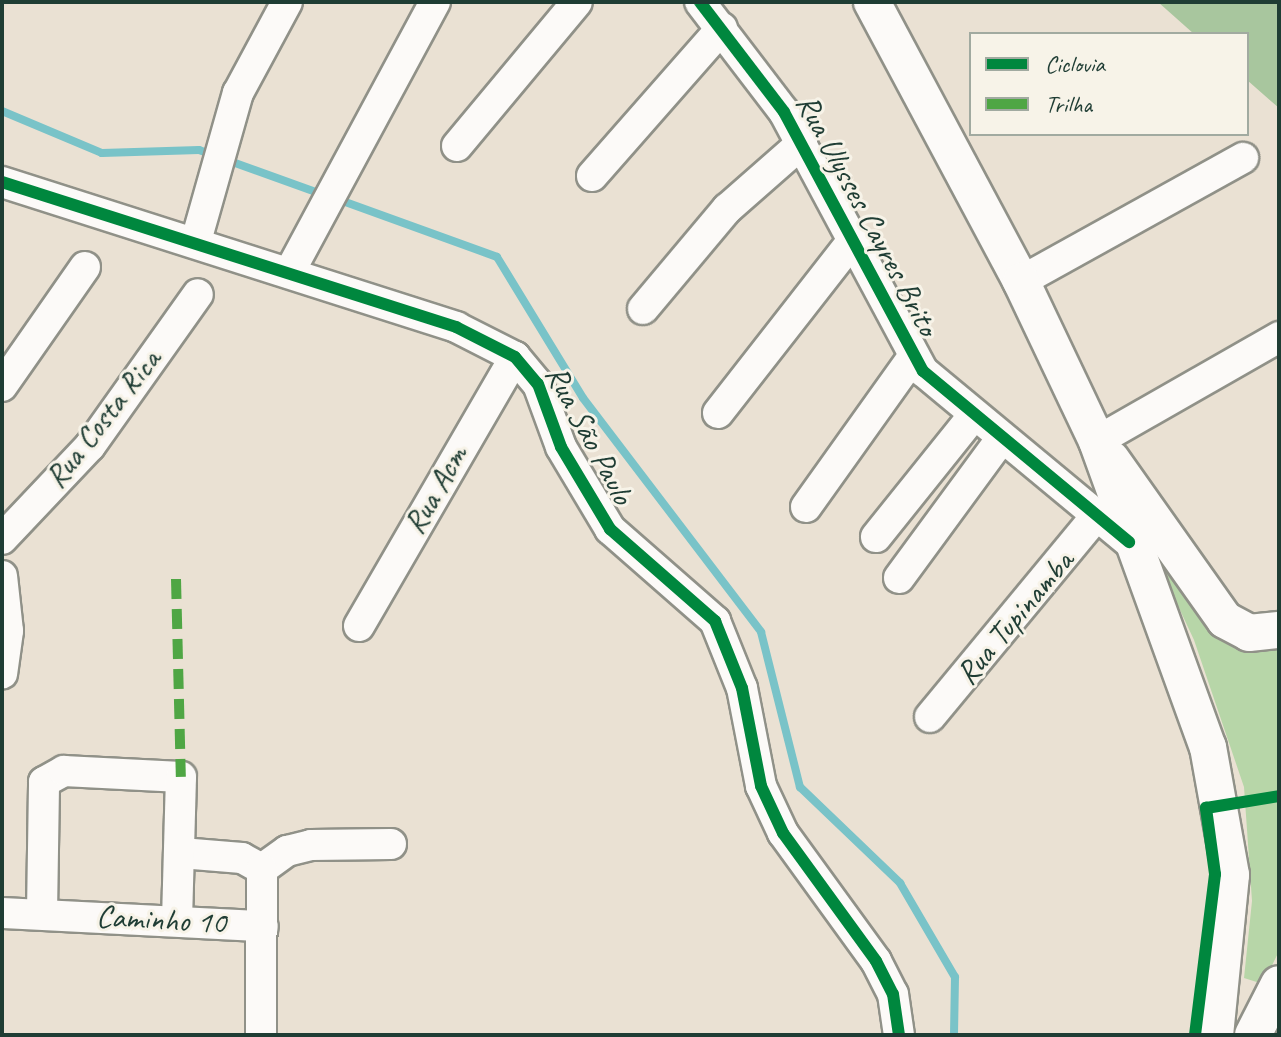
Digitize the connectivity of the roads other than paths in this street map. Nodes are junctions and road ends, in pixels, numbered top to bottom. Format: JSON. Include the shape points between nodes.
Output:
{"nodes":[{"id":1,"x":287,"y":2,"type":"edge"},
{"id":2,"x":435,"y":2,"type":"edge"},
{"id":3,"x":577,"y":2,"type":"edge"},
{"id":4,"x":700,"y":2,"type":"edge"},
{"id":5,"x":872,"y":2,"type":"edge"},
{"id":6,"x":722,"y":28,"type":"junction"},
{"id":7,"x":802,"y":143,"type":"junction"},
{"id":8,"x":457,"y":146,"type":"dead end"},
{"id":9,"x":1243,"y":158,"type":"dead end"},
{"id":10,"x":592,"y":176,"type":"dead end"},
{"id":11,"x":2,"y":182,"type":"edge"},
{"id":12,"x":854,"y":239,"type":"junction"},
{"id":13,"x":196,"y":241,"type":"junction"},
{"id":14,"x":85,"y":267,"type":"dead end"},
{"id":15,"x":289,"y":273,"type":"junction"},
{"id":16,"x":1021,"y":281,"type":"junction"},
{"id":17,"x":198,"y":294,"type":"dead end"},
{"id":18,"x":643,"y":309,"type":"dead end"},
{"id":19,"x":1279,"y":337,"type":"edge"},
{"id":20,"x":515,"y":357,"type":"junction"},
{"id":21,"x":913,"y":357,"type":"junction"},
{"id":22,"x":2,"y":386,"type":"edge"},
{"id":23,"x":718,"y":413,"type":"dead end"},
{"id":24,"x":973,"y":416,"type":"junction"},
{"id":25,"x":1001,"y":439,"type":"junction"},
{"id":26,"x":1097,"y":441,"type":"junction"},
{"id":27,"x":806,"y":507,"type":"dead end"},
{"id":28,"x":1096,"y":516,"type":"junction"},
{"id":29,"x":876,"y":537,"type":"dead end"},
{"id":30,"x":2,"y":539,"type":"edge"},
{"id":31,"x":1129,"y":542,"type":"junction"},
{"id":32,"x":2,"y":576,"type":"edge"},
{"id":33,"x":899,"y":578,"type":"dead end"},
{"id":34,"x":359,"y":626,"type":"dead end"},
{"id":35,"x":1279,"y":630,"type":"edge"},
{"id":36,"x":2,"y":674,"type":"edge"},
{"id":37,"x":930,"y":717,"type":"dead end"},
{"id":38,"x":391,"y":844,"type":"dead end"},
{"id":39,"x":181,"y":853,"type":"junction"},
{"id":40,"x":262,"y":869,"type":"junction"},
{"id":41,"x":2,"y":913,"type":"edge"},
{"id":42,"x":42,"y":913,"type":"junction"},
{"id":43,"x":177,"y":921,"type":"junction"},
{"id":44,"x":263,"y":926,"type":"junction"},
{"id":45,"x":1279,"y":984,"type":"edge"},
{"id":46,"x":261,"y":1035,"type":"edge"},
{"id":47,"x":899,"y":1035,"type":"edge"},
{"id":48,"x":1215,"y":1035,"type":"edge"},
{"id":49,"x":1253,"y":1035,"type":"edge"}],
"edges":[{"from":1,"to":13,"type":"street","via":[[238,93]]},
{"from":2,"to":15,"type":"street"},
{"from":3,"to":8,"type":"street"},
{"from":4,"to":6,"type":"street","name":"Rua Ulysses Cayres Brito"},
{"from":5,"to":16,"type":"main road"},
{"from":6,"to":7,"type":"street","name":"Rua Ulysses Cayres Brito"},
{"from":6,"to":10,"type":"street"},
{"from":7,"to":12,"type":"street","name":"Rua Ulysses Cayres Brito"},
{"from":7,"to":18,"type":"street","via":[[727,209]]},
{"from":9,"to":16,"type":"street"},
{"from":11,"to":13,"type":"street","name":"Rua São Paulo"},
{"from":12,"to":21,"type":"street","name":"Rua Ulysses Cayres Brito"},
{"from":12,"to":23,"type":"street"},
{"from":13,"to":15,"type":"street","name":"Rua São Paulo"},
{"from":14,"to":22,"type":"street"},
{"from":15,"to":20,"type":"street","name":"Rua São Paulo","via":[[456,327]]},
{"from":16,"to":26,"type":"main road"},
{"from":17,"to":30,"type":"street","name":"Rua Costa Rica","via":[[90,446]]},
{"from":19,"to":26,"type":"street"},
{"from":20,"to":34,"type":"street","name":"Rua Acm"},
{"from":20,"to":47,"type":"street","name":"Rua São Paulo","via":[[538,384],[561,447],[610,529],[715,621],[742,688],[761,786],[783,833],[876,961],[893,994]]},
{"from":21,"to":24,"type":"street","name":"Rua Ulysses Cayres Brito"},
{"from":21,"to":27,"type":"street"},
{"from":24,"to":25,"type":"street","name":"Rua Ulysses Cayres Brito"},
{"from":24,"to":29,"type":"street"},
{"from":25,"to":28,"type":"street"},
{"from":25,"to":33,"type":"street"},
{"from":26,"to":31,"type":"main road"},
{"from":26,"to":35,"type":"main road","via":[[1225,620],[1249,633]]},
{"from":28,"to":31,"type":"street"},
{"from":28,"to":37,"type":"street","name":"Rua Tupinamba"},
{"from":31,"to":48,"type":"main road","via":[[1183,674],[1222,806],[1231,875]]},
{"from":32,"to":36,"type":"street","via":[[8,631]]},
{"from":38,"to":40,"type":"street","via":[[311,845],[287,851]]},
{"from":39,"to":40,"type":"street","via":[[242,858]]},
{"from":39,"to":42,"type":"street","via":[[181,777],[58,771],[44,782]]},
{"from":39,"to":43,"type":"street"},
{"from":40,"to":44,"type":"street","name":"Caminho 10"},
{"from":41,"to":42,"type":"street","name":"Caminho 10"},
{"from":42,"to":43,"type":"street","name":"Caminho 10"},
{"from":43,"to":44,"type":"street","name":"Caminho 10"},
{"from":44,"to":46,"type":"street"},
{"from":45,"to":49,"type":"main road"}]}
